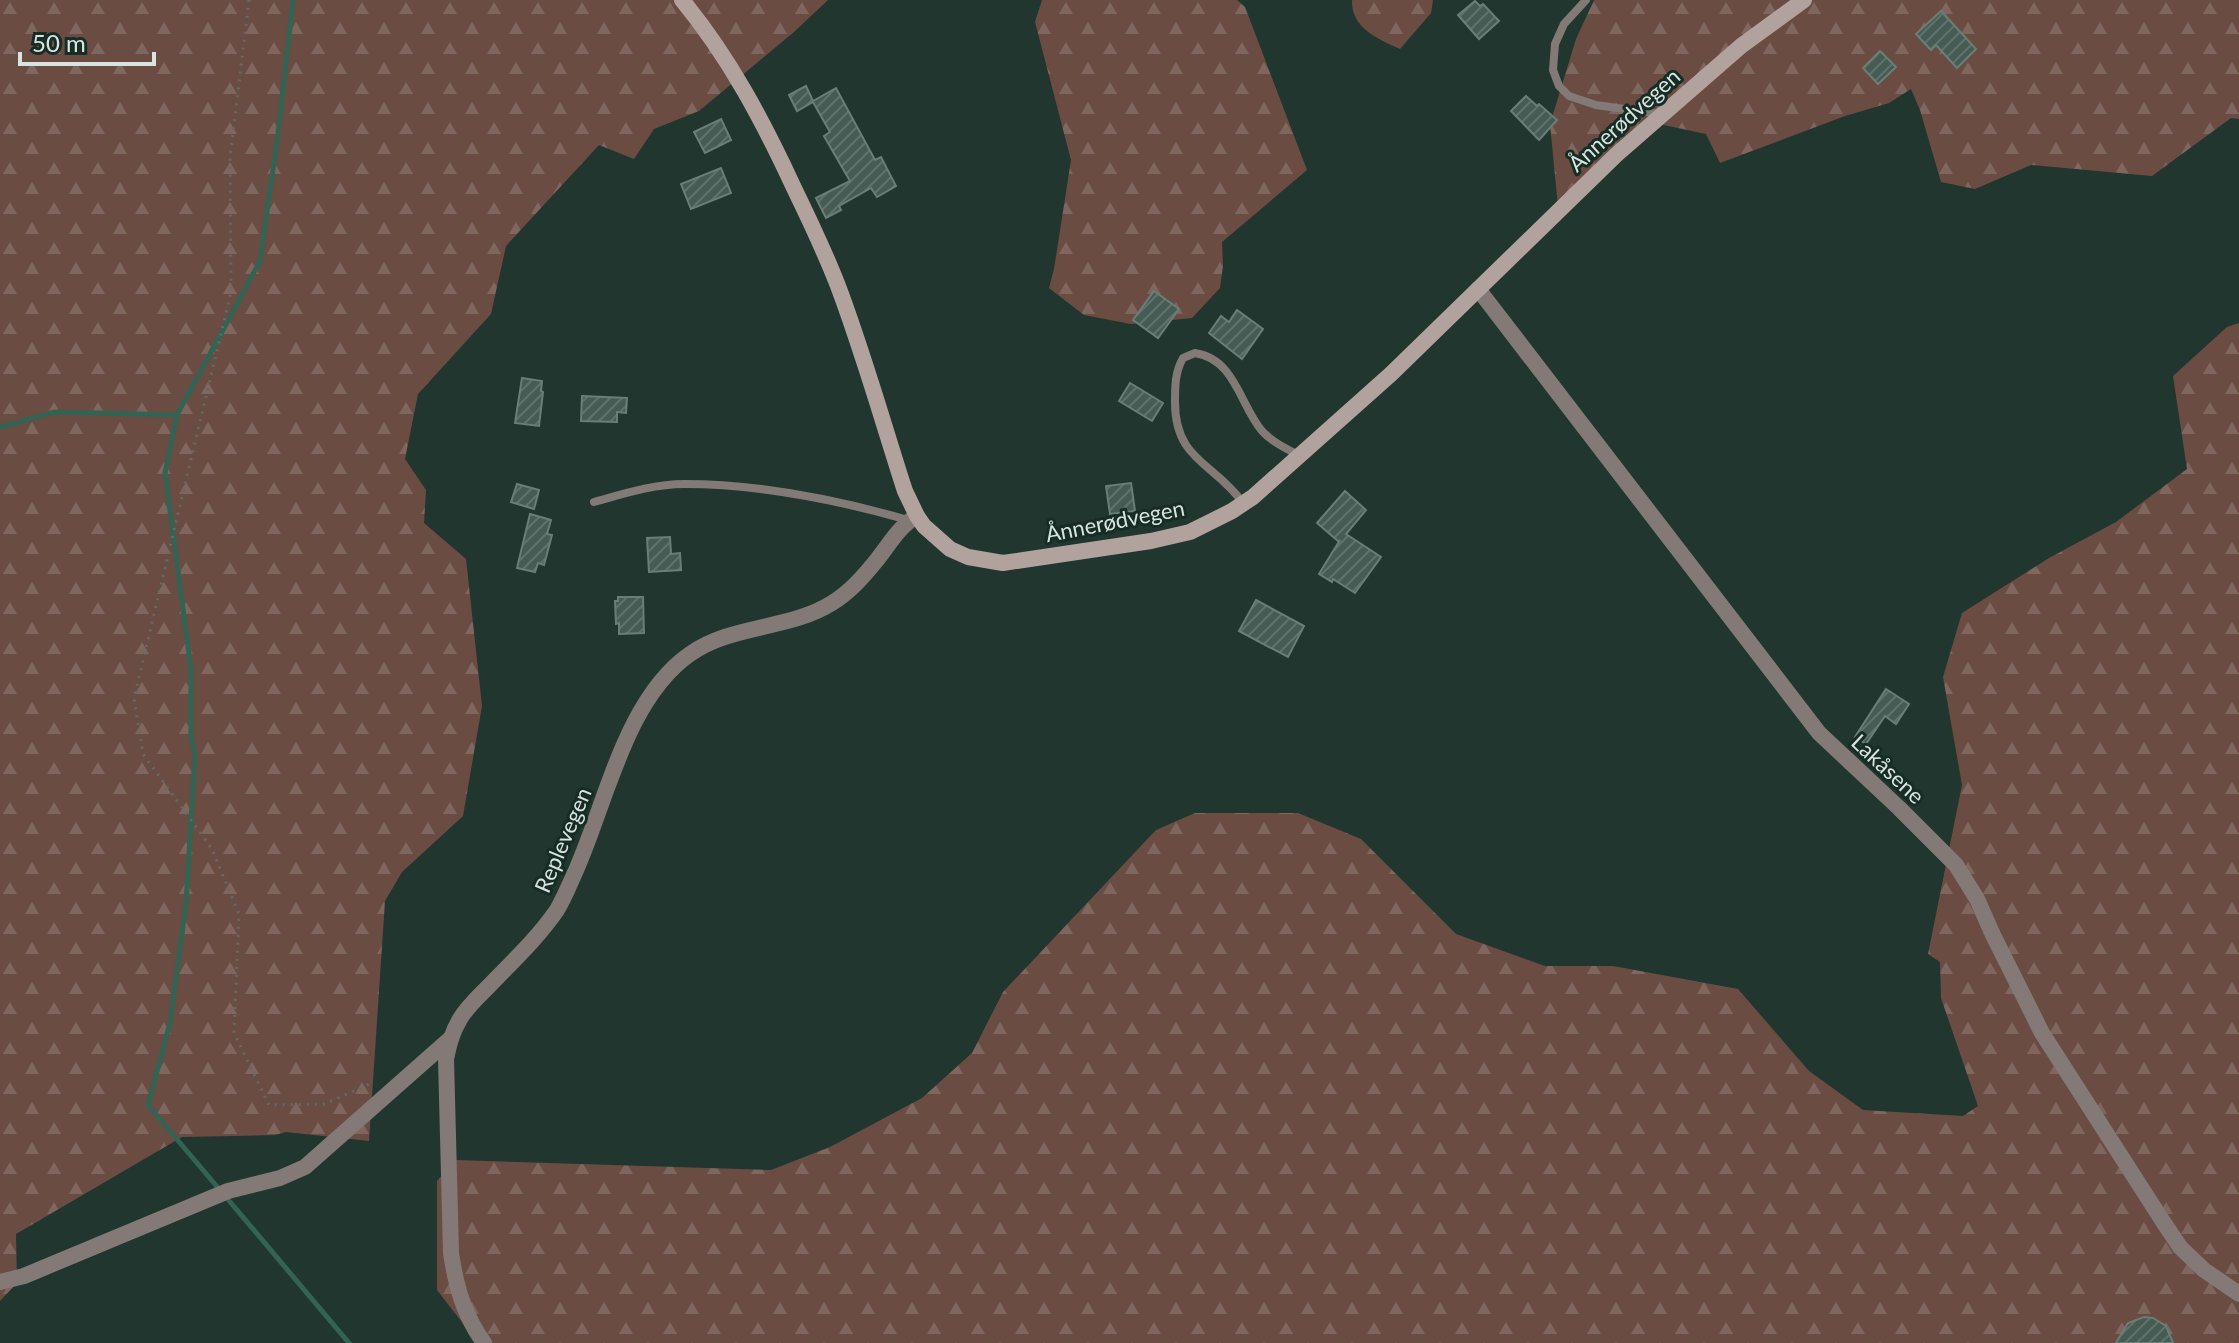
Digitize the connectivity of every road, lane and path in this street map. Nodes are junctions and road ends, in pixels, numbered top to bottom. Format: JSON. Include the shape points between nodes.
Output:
{"nodes":[{"id":1,"x":249,"y":0,"type":"edge"},
{"id":2,"x":682,"y":0,"type":"edge"},
{"id":3,"x":1586,"y":0,"type":"edge"},
{"id":4,"x":1804,"y":0,"type":"edge"},
{"id":5,"x":1663,"y":114,"type":"junction"},
{"id":6,"x":1478,"y":289,"type":"junction"},
{"id":7,"x":1299,"y":455,"type":"junction"},
{"id":8,"x":594,"y":502,"type":"dead end"},
{"id":9,"x":1244,"y":503,"type":"junction"},
{"id":10,"x":913,"y":518,"type":"junction"},
{"id":11,"x":451,"y":1038,"type":"junction"},
{"id":12,"x":376,"y":1081,"type":"dead end"},
{"id":13,"x":0,"y":1282,"type":"edge"},
{"id":14,"x":2239,"y":1294,"type":"edge"},
{"id":15,"x":484,"y":1343,"type":"edge"}],
"edges":[{"from":1,"to":12,"type":"path","via":[[230,158],[231,292],[134,698],[143,754],[212,849],[239,914],[234,1033],[269,1105],[324,1104]]},
{"from":2,"to":10,"type":"main road","name":"Ånnerødvegen","via":[[742,85],[817,235],[841,293]]},
{"from":3,"to":5,"type":"lane","via":[[1564,24],[1555,44],[1553,70],[1559,86],[1569,96],[1596,105]]},
{"from":4,"to":5,"type":"main road","name":"Ånnerødvegen"},
{"from":5,"to":6,"type":"main road","name":"Ånnerødvegen"},
{"from":6,"to":7,"type":"main road","name":"Ånnerødvegen"},
{"from":6,"to":14,"type":"street","name":"Lakåsene","via":[[1819,733],[1956,865],[2042,1033],[2162,1220],[2180,1247]]},
{"from":7,"to":9,"type":"main road","name":"Ånnerødvegen"},
{"from":7,"to":9,"type":"lane","via":[[1261,430],[1235,383],[1213,359],[1195,353],[1183,358],[1175,385],[1181,439]]},
{"from":8,"to":10,"type":"lane","via":[[682,484],[759,490]]},
{"from":9,"to":10,"type":"main road","name":"Ånnerødvegen","via":[[1190,532],[1003,563],[950,549]]},
{"from":10,"to":11,"type":"street","name":"Replevegen","via":[[859,582],[831,603],[710,642],[668,673],[631,729],[559,908],[468,1008]]},
{"from":11,"to":13,"type":"street","via":[[305,1167],[228,1191]]},
{"from":11,"to":15,"type":"street","name":"Replevegen","via":[[446,1059],[451,1253],[463,1306]]}]}
